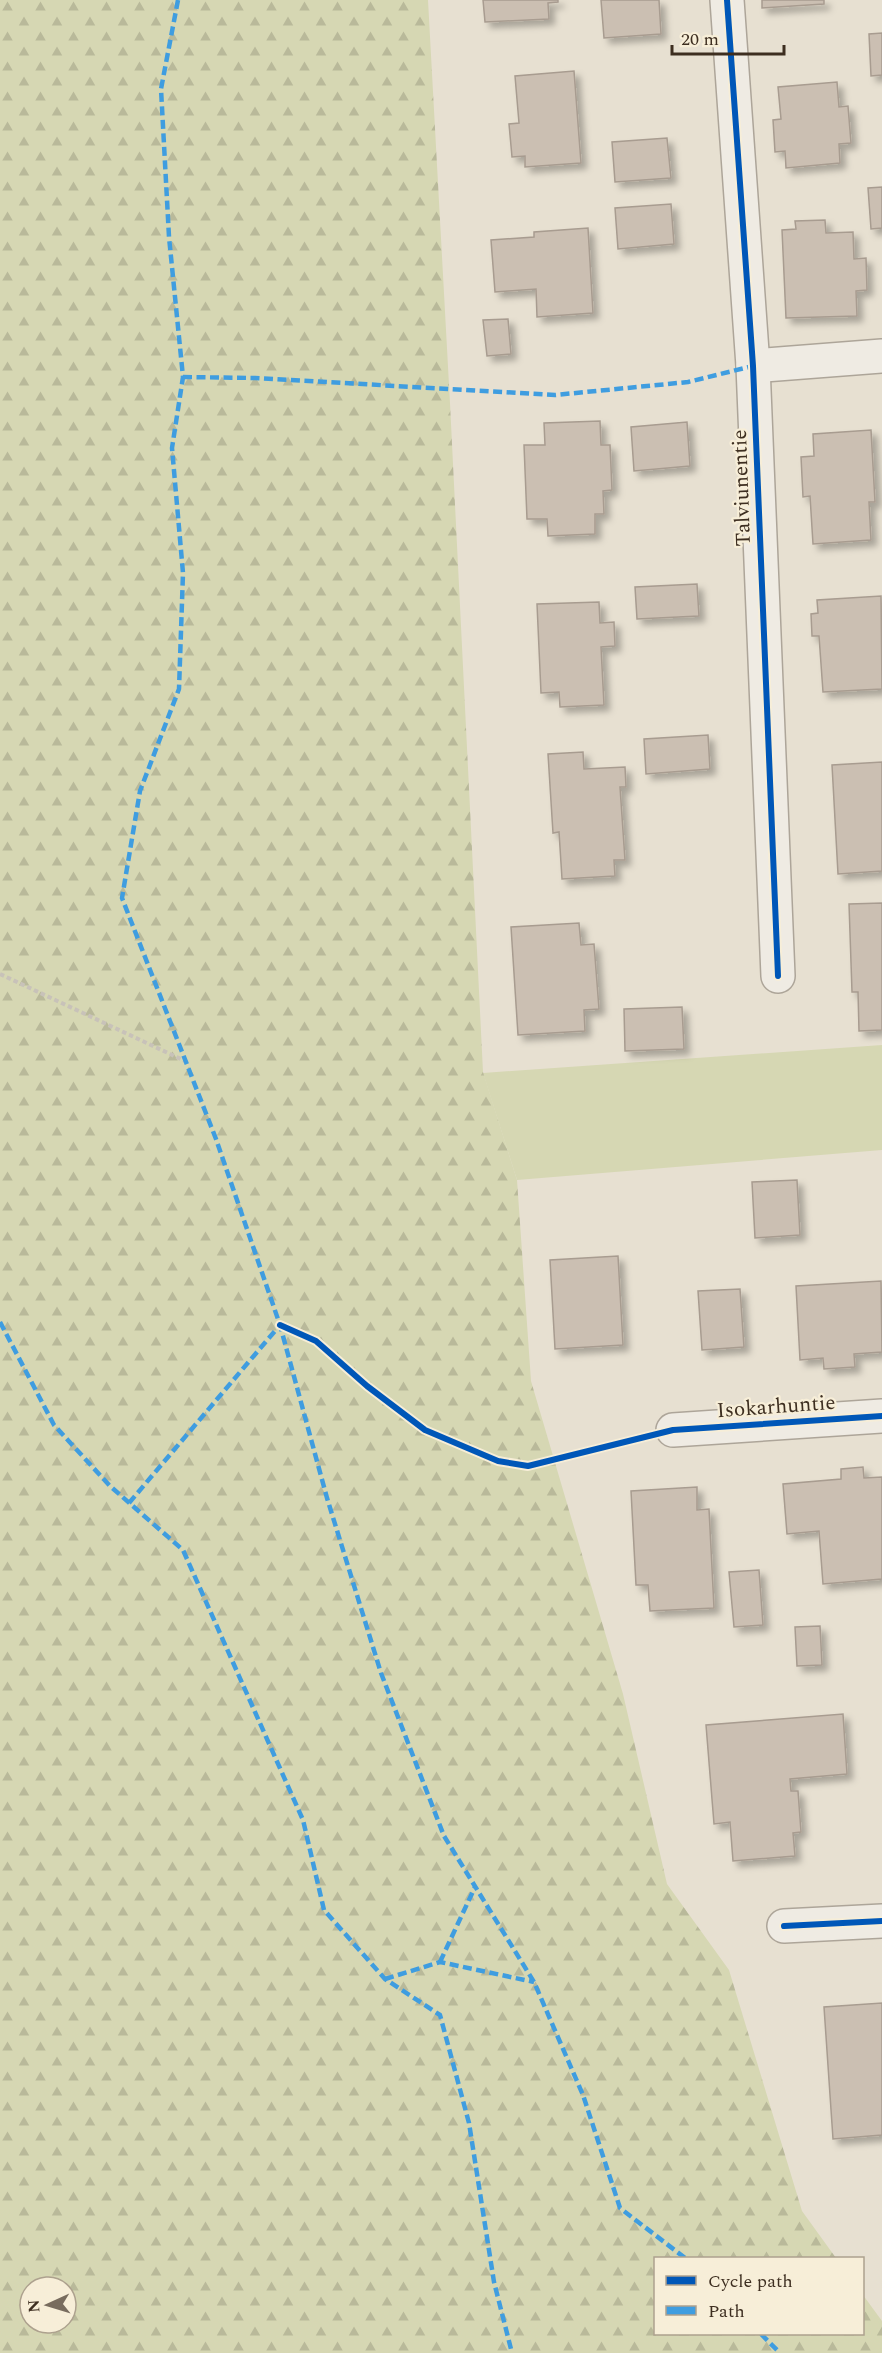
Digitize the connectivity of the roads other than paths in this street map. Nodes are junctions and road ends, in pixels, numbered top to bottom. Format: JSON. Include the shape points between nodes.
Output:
{"nodes":[{"id":1,"x":727,"y":0,"type":"edge"},
{"id":2,"x":882,"y":356,"type":"edge"},
{"id":3,"x":753,"y":366,"type":"junction"},
{"id":4,"x":778,"y":976,"type":"dead end"},
{"id":5,"x":882,"y":1416,"type":"edge"},
{"id":6,"x":673,"y":1430,"type":"dead end"},
{"id":7,"x":882,"y":1921,"type":"edge"},
{"id":8,"x":784,"y":1926,"type":"dead end"}],
"edges":[{"from":1,"to":3,"type":"street","name":"Talviunentie"},
{"from":2,"to":3,"type":"street"},
{"from":3,"to":4,"type":"street","name":"Talviunentie"},
{"from":5,"to":6,"type":"street","name":"Isokarhuntie"},
{"from":7,"to":8,"type":"street"}]}
